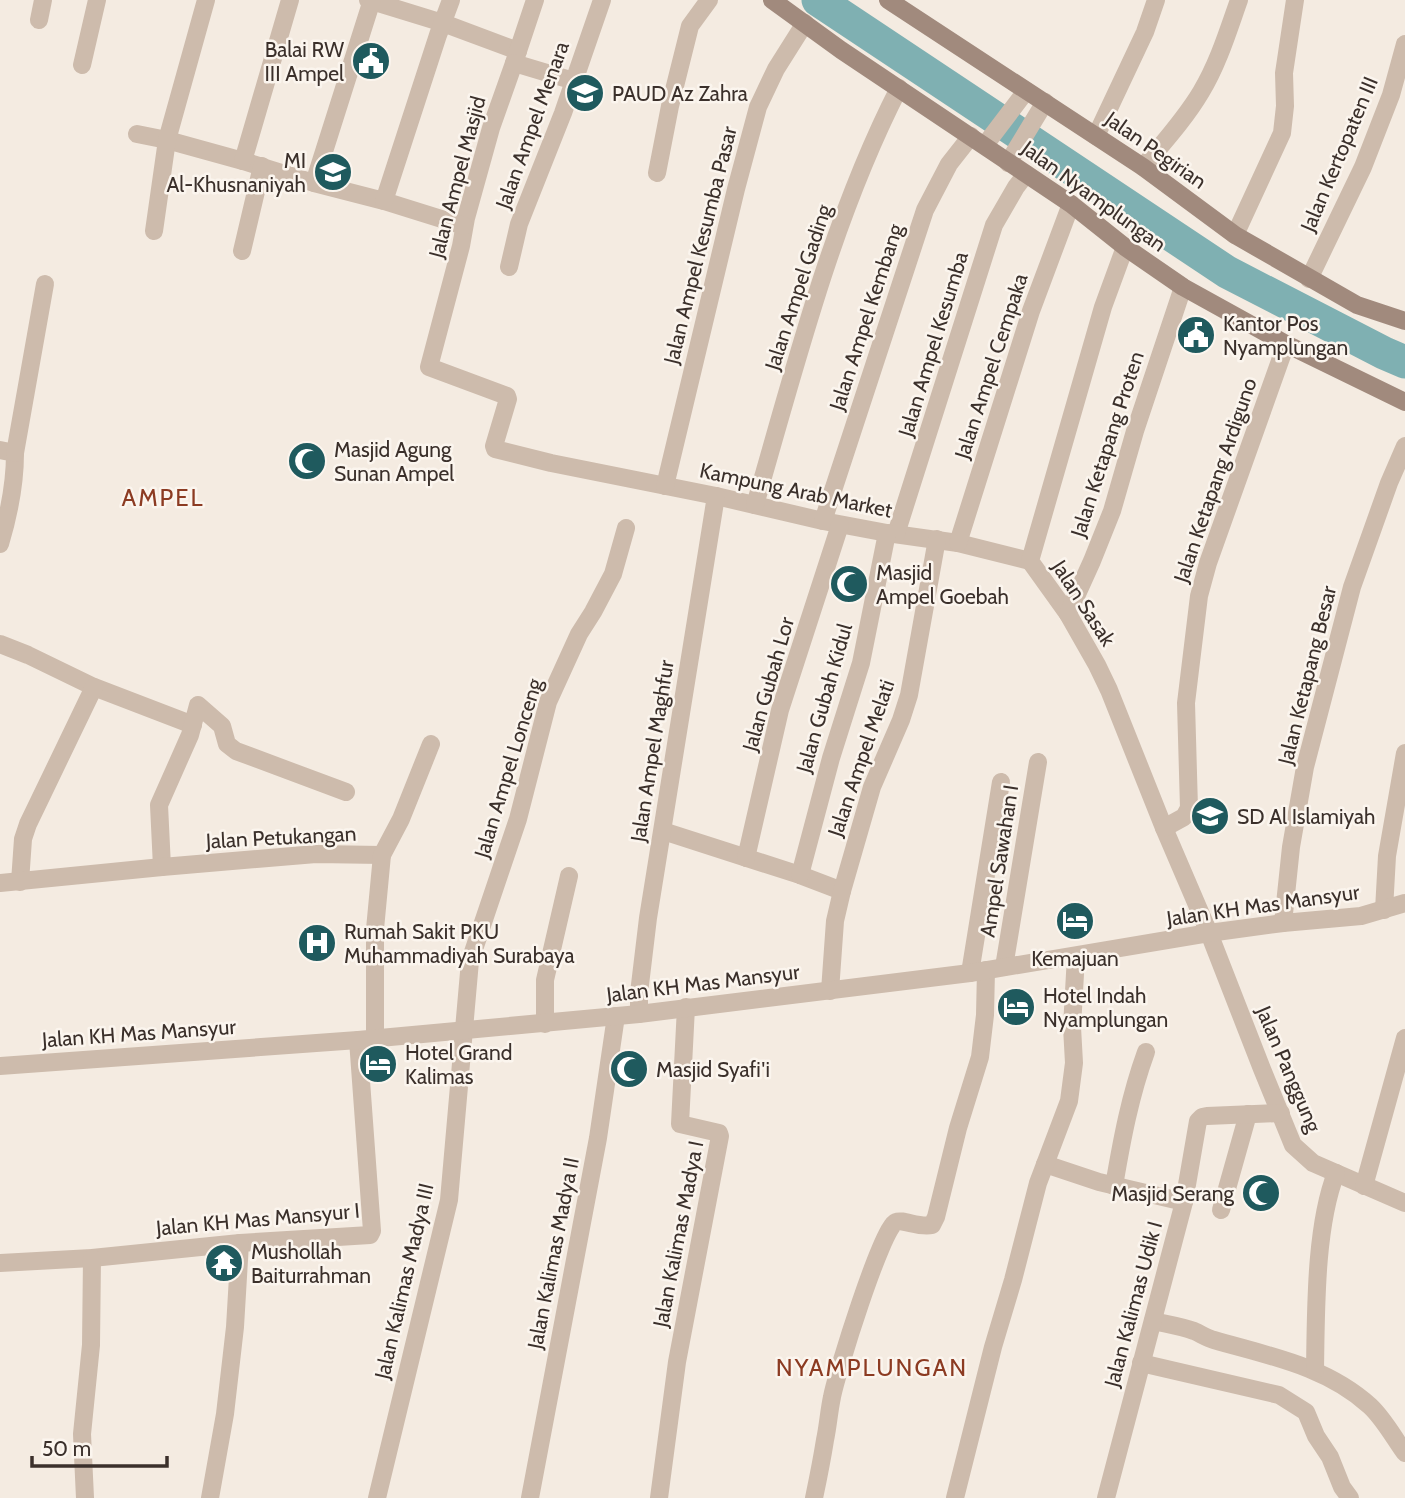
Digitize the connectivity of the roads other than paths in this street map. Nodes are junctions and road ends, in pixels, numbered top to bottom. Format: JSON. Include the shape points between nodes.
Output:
{"nodes":[{"id":1,"x":43,"y":0,"type":"edge"},
{"id":2,"x":97,"y":0,"type":"edge"},
{"id":3,"x":206,"y":0,"type":"edge"},
{"id":4,"x":290,"y":0,"type":"edge"},
{"id":5,"x":370,"y":0,"type":"edge"},
{"id":6,"x":451,"y":0,"type":"edge"},
{"id":7,"x":535,"y":0,"type":"edge"},
{"id":8,"x":602,"y":0,"type":"edge"},
{"id":9,"x":709,"y":0,"type":"edge"},
{"id":10,"x":772,"y":0,"type":"edge"},
{"id":11,"x":888,"y":0,"type":"edge"},
{"id":12,"x":1156,"y":0,"type":"edge"},
{"id":13,"x":1239,"y":0,"type":"edge"},
{"id":14,"x":1295,"y":0,"type":"edge"},
{"id":15,"x":39,"y":20,"type":"dead end"},
{"id":16,"x":443,"y":23,"type":"junction"},
{"id":17,"x":805,"y":23,"type":"junction"},
{"id":18,"x":1405,"y":44,"type":"edge"},
{"id":19,"x":516,"y":57,"type":"junction"},
{"id":20,"x":82,"y":65,"type":"dead end"},
{"id":21,"x":573,"y":81,"type":"junction"},
{"id":22,"x":899,"y":88,"type":"junction"},
{"id":23,"x":1022,"y":96,"type":"junction"},
{"id":24,"x":1042,"y":107,"type":"junction"},
{"id":25,"x":136,"y":134,"type":"dead end"},
{"id":26,"x":1096,"y":136,"type":"junction"},
{"id":27,"x":983,"y":138,"type":"junction"},
{"id":28,"x":167,"y":139,"type":"junction"},
{"id":29,"x":1011,"y":158,"type":"junction"},
{"id":30,"x":243,"y":161,"type":"junction"},
{"id":31,"x":262,"y":166,"type":"junction"},
{"id":32,"x":1143,"y":167,"type":"junction"},
{"id":33,"x":657,"y":173,"type":"dead end"},
{"id":34,"x":1026,"y":174,"type":"junction"},
{"id":35,"x":314,"y":183,"type":"junction"},
{"id":36,"x":384,"y":201,"type":"junction"},
{"id":37,"x":1071,"y":204,"type":"junction"},
{"id":38,"x":464,"y":226,"type":"junction"},
{"id":39,"x":153,"y":231,"type":"dead end"},
{"id":40,"x":1235,"y":234,"type":"junction"},
{"id":41,"x":1125,"y":247,"type":"junction"},
{"id":42,"x":242,"y":251,"type":"dead end"},
{"id":43,"x":509,"y":267,"type":"dead end"},
{"id":44,"x":1309,"y":279,"type":"junction"},
{"id":45,"x":46,"y":284,"type":"dead end"},
{"id":46,"x":1183,"y":287,"type":"junction"},
{"id":47,"x":1405,"y":321,"type":"edge"},
{"id":48,"x":1286,"y":344,"type":"junction"},
{"id":49,"x":429,"y":368,"type":"joint"},
{"id":50,"x":1405,"y":402,"type":"edge"},
{"id":51,"x":1405,"y":446,"type":"edge"},
{"id":52,"x":7,"y":452,"type":"edge"},
{"id":53,"x":665,"y":486,"type":"junction"},
{"id":54,"x":716,"y":496,"type":"junction"},
{"id":55,"x":755,"y":505,"type":"junction"},
{"id":56,"x":832,"y":523,"type":"junction"},
{"id":57,"x":626,"y":528,"type":"dead end"},
{"id":58,"x":892,"y":534,"type":"junction"},
{"id":59,"x":937,"y":539,"type":"junction"},
{"id":60,"x":958,"y":543,"type":"junction"},
{"id":61,"x":0,"y":544,"type":"edge"},
{"id":62,"x":1031,"y":561,"type":"junction"},
{"id":63,"x":1068,"y":614,"type":"junction"},
{"id":64,"x":0,"y":644,"type":"edge"},
{"id":65,"x":94,"y":687,"type":"junction"},
{"id":66,"x":194,"y":725,"type":"junction"},
{"id":67,"x":431,"y":744,"type":"dead end"},
{"id":68,"x":1405,"y":753,"type":"edge"},
{"id":69,"x":1038,"y":762,"type":"dead end"},
{"id":70,"x":1001,"y":782,"type":"dead end"},
{"id":71,"x":346,"y":792,"type":"dead end"},
{"id":72,"x":1164,"y":828,"type":"junction"},
{"id":73,"x":663,"y":831,"type":"junction"},
{"id":74,"x":382,"y":855,"type":"junction"},
{"id":75,"x":746,"y":858,"type":"junction"},
{"id":76,"x":162,"y":867,"type":"junction"},
{"id":77,"x":800,"y":875,"type":"junction"},
{"id":78,"x":569,"y":876,"type":"dead end"},
{"id":79,"x":20,"y":882,"type":"junction"},
{"id":80,"x":0,"y":883,"type":"edge"},
{"id":81,"x":842,"y":891,"type":"junction"},
{"id":82,"x":1405,"y":904,"type":"edge"},
{"id":83,"x":1384,"y":910,"type":"junction"},
{"id":84,"x":1283,"y":923,"type":"junction"},
{"id":85,"x":1209,"y":933,"type":"junction"},
{"id":86,"x":1076,"y":956,"type":"junction"},
{"id":87,"x":1004,"y":967,"type":"junction"},
{"id":88,"x":978,"y":972,"type":"junction"},
{"id":89,"x":830,"y":991,"type":"junction"},
{"id":90,"x":686,"y":1007,"type":"junction"},
{"id":91,"x":639,"y":1014,"type":"junction"},
{"id":92,"x":616,"y":1016,"type":"junction"},
{"id":93,"x":545,"y":1024,"type":"junction"},
{"id":94,"x":465,"y":1031,"type":"junction"},
{"id":95,"x":1405,"y":1038,"type":"edge"},
{"id":96,"x":367,"y":1039,"type":"junction"},
{"id":97,"x":1146,"y":1052,"type":"dead end"},
{"id":98,"x":0,"y":1066,"type":"edge"},
{"id":99,"x":1280,"y":1113,"type":"junction"},
{"id":100,"x":1248,"y":1114,"type":"junction"},
{"id":101,"x":1045,"y":1164,"type":"junction"},
{"id":102,"x":1336,"y":1173,"type":"junction"},
{"id":103,"x":1114,"y":1186,"type":"junction"},
{"id":104,"x":1364,"y":1186,"type":"junction"},
{"id":105,"x":1184,"y":1202,"type":"junction"},
{"id":106,"x":1405,"y":1203,"type":"edge"},
{"id":107,"x":1221,"y":1209,"type":"dead end"},
{"id":108,"x":240,"y":1243,"type":"junction"},
{"id":109,"x":92,"y":1258,"type":"junction"},
{"id":110,"x":0,"y":1263,"type":"edge"},
{"id":111,"x":1153,"y":1321,"type":"junction"},
{"id":112,"x":1141,"y":1363,"type":"junction"},
{"id":113,"x":1315,"y":1370,"type":"junction"},
{"id":114,"x":1405,"y":1453,"type":"edge"},
{"id":115,"x":85,"y":1498,"type":"edge"},
{"id":116,"x":210,"y":1498,"type":"edge"},
{"id":117,"x":377,"y":1498,"type":"edge"},
{"id":118,"x":530,"y":1498,"type":"edge"},
{"id":119,"x":659,"y":1498,"type":"edge"},
{"id":120,"x":814,"y":1498,"type":"edge"},
{"id":121,"x":955,"y":1498,"type":"edge"},
{"id":122,"x":1106,"y":1498,"type":"edge"},
{"id":123,"x":1350,"y":1498,"type":"edge"}],
"edges":[{"from":1,"to":15,"type":"street"},
{"from":2,"to":20,"type":"street"},
{"from":3,"to":28,"type":"street"},
{"from":4,"to":30,"type":"street"},
{"from":5,"to":16,"type":"street"},
{"from":5,"to":35,"type":"street"},
{"from":6,"to":16,"type":"street"},
{"from":7,"to":19,"type":"street","name":"Jalan Ampel Masjid"},
{"from":8,"to":21,"type":"street","name":"Jalan Ampel Menara"},
{"from":9,"to":33,"type":"street","via":[[690,26]]},
{"from":10,"to":17,"type":"main road","name":"Jalan Nyamplungan"},
{"from":11,"to":23,"type":"main road","name":"Jalan Pegirian"},
{"from":12,"to":26,"type":"street"},
{"from":13,"to":32,"type":"street","via":[[1200,93]]},
{"from":14,"to":40,"type":"street","via":[[1284,73],[1282,133]]},
{"from":16,"to":19,"type":"street"},
{"from":16,"to":36,"type":"street"},
{"from":17,"to":22,"type":"main road","name":"Jalan Nyamplungan"},
{"from":17,"to":53,"type":"street","name":"Jalan Ampel Kesumba Pasar","via":[[758,107]]},
{"from":18,"to":44,"type":"street","name":"Jalan Kertopaten III","via":[[1363,167]]},
{"from":19,"to":21,"type":"street"},
{"from":19,"to":38,"type":"street","name":"Jalan Ampel Masjid"},
{"from":21,"to":43,"type":"street","name":"Jalan Ampel Menara","via":[[519,224]]},
{"from":22,"to":27,"type":"main road","name":"Jalan Nyamplungan"},
{"from":22,"to":55,"type":"street","name":"Jalan Ampel Gading","via":[[853,188]]},
{"from":23,"to":24,"type":"main road","name":"Jalan Pegirian"},
{"from":23,"to":27,"type":"street","name":"Jalan Ampel Kembang"},
{"from":24,"to":26,"type":"main road","name":"Jalan Pegirian"},
{"from":24,"to":29,"type":"street"},
{"from":25,"to":28,"type":"street"},
{"from":26,"to":32,"type":"main road","name":"Jalan Pegirian"},
{"from":27,"to":29,"type":"main road","name":"Jalan Nyamplungan"},
{"from":27,"to":56,"type":"street","name":"Jalan Ampel Kembang","via":[[949,164],[925,210]]},
{"from":28,"to":30,"type":"street"},
{"from":28,"to":39,"type":"street"},
{"from":29,"to":34,"type":"main road","name":"Jalan Nyamplungan"},
{"from":30,"to":31,"type":"street"},
{"from":31,"to":35,"type":"street"},
{"from":31,"to":42,"type":"street"},
{"from":32,"to":40,"type":"main road","name":"Jalan Pegirian"},
{"from":34,"to":37,"type":"main road","name":"Jalan Nyamplungan"},
{"from":34,"to":58,"type":"street","name":"Jalan Ampel Kesumba","via":[[994,225]]},
{"from":35,"to":36,"type":"street"},
{"from":36,"to":38,"type":"street"},
{"from":37,"to":41,"type":"main road","name":"Jalan Nyamplungan"},
{"from":37,"to":60,"type":"street","name":"Jalan Ampel Cempaka","via":[[1031,311]]},
{"from":38,"to":49,"type":"street","name":"Jalan Ampel Masjid"},
{"from":40,"to":44,"type":"main road","name":"Jalan Pegirian"},
{"from":41,"to":46,"type":"main road","name":"Jalan Nyamplungan"},
{"from":41,"to":62,"type":"street","name":"Jalan Sasak","via":[[1103,307]]},
{"from":44,"to":47,"type":"main road","name":"Jalan Pegirian","via":[[1357,305]]},
{"from":45,"to":52,"type":"street"},
{"from":46,"to":48,"type":"main road","name":"Jalan Nyamplungan"},
{"from":46,"to":63,"type":"street","name":"Jalan Ketapang Proten","via":[[1112,511]]},
{"from":48,"to":50,"type":"main road","name":"Jalan Nyamplungan"},
{"from":48,"to":72,"type":"street","name":"Jalan Ketapang Ardiguno","via":[[1202,581],[1186,703],[1189,808],[1184,817]]},
{"from":49,"to":53,"type":"street","name":"Kampung Arab Market","via":[[507,396],[494,447]]},
{"from":51,"to":84,"type":"street","name":"Jalan Ketapang Besar","via":[[1352,587],[1305,767]]},
{"from":52,"to":61,"type":"street","via":[[15,478]]},
{"from":53,"to":54,"type":"street","name":"Kampung Arab Market"},
{"from":54,"to":55,"type":"street","name":"Kampung Arab Market"},
{"from":54,"to":73,"type":"street","name":"Jalan Ampel Maghfur"},
{"from":55,"to":56,"type":"street","name":"Kampung Arab Market"},
{"from":56,"to":58,"type":"street","name":"Kampung Arab Market"},
{"from":56,"to":75,"type":"street","name":"Jalan Gubah Lor","via":[[780,710]]},
{"from":57,"to":94,"type":"street","name":"Jalan Ampel Lonceng","via":[[613,575],[548,702],[518,819],[470,961]]},
{"from":58,"to":59,"type":"street","name":"Kampung Arab Market"},
{"from":58,"to":77,"type":"street","name":"Jalan Gubah Kidul","via":[[861,663]]},
{"from":59,"to":60,"type":"street","name":"Kampung Arab Market"},
{"from":59,"to":81,"type":"street","name":"Jalan Ampel Melati","via":[[909,695],[872,787]]},
{"from":60,"to":62,"type":"street","name":"Kampung Arab Market"},
{"from":62,"to":63,"type":"street","name":"Jalan Sasak"},
{"from":63,"to":72,"type":"street","name":"Jalan Sasak","via":[[1109,690]]},
{"from":64,"to":65,"type":"street"},
{"from":65,"to":66,"type":"street"},
{"from":65,"to":79,"type":"street","via":[[28,824]]},
{"from":66,"to":71,"type":"street","via":[[198,705],[222,726],[227,744],[236,751]]},
{"from":66,"to":76,"type":"street","via":[[159,805]]},
{"from":67,"to":74,"type":"street"},
{"from":68,"to":83,"type":"street","via":[[1387,856]]},
{"from":69,"to":87,"type":"street","name":"Ampel Sawahan I"},
{"from":70,"to":88,"type":"street"},
{"from":72,"to":85,"type":"street","name":"Jalan Sasak"},
{"from":73,"to":75,"type":"street"},
{"from":73,"to":91,"type":"street","name":"Jalan Ampel Maghfur","via":[[648,918]]},
{"from":74,"to":76,"type":"street","name":"Jalan Petukangan","via":[[316,854]]},
{"from":74,"to":96,"type":"street","name":"Jalan Petukangan"},
{"from":75,"to":77,"type":"street"},
{"from":76,"to":79,"type":"street","name":"Jalan Petukangan"},
{"from":77,"to":81,"type":"street"},
{"from":78,"to":93,"type":"street","via":[[545,980]]},
{"from":79,"to":80,"type":"street","name":"Jalan Petukangan"},
{"from":81,"to":89,"type":"street","name":"Jalan Ampel Melati"},
{"from":82,"to":83,"type":"street","name":"Jalan KH Mas Mansyur"},
{"from":83,"to":84,"type":"street","name":"Jalan KH Mas Mansyur"},
{"from":84,"to":85,"type":"street","name":"Jalan KH Mas Mansyur"},
{"from":85,"to":86,"type":"street","name":"Jalan KH Mas Mansyur"},
{"from":85,"to":99,"type":"street","name":"Jalan Panggung"},
{"from":86,"to":87,"type":"street","name":"Jalan KH Mas Mansyur"},
{"from":86,"to":101,"type":"street","via":[[1070,1091]]},
{"from":87,"to":88,"type":"street","name":"Jalan KH Mas Mansyur"},
{"from":88,"to":89,"type":"street","name":"Jalan KH Mas Mansyur"},
{"from":88,"to":120,"type":"street","via":[[985,1015],[980,1057],[936,1217],[932,1225],[924,1227],[898,1221],[886,1234],[832,1397]]},
{"from":89,"to":90,"type":"street","name":"Jalan KH Mas Mansyur"},
{"from":90,"to":91,"type":"street","name":"Jalan KH Mas Mansyur"},
{"from":90,"to":119,"type":"street","name":"Jalan Kalimas Madya I","via":[[680,1124],[720,1136],[677,1362]]},
{"from":91,"to":92,"type":"street","name":"Jalan KH Mas Mansyur"},
{"from":92,"to":93,"type":"street","name":"Jalan KH Mas Mansyur"},
{"from":92,"to":118,"type":"street","name":"Jalan Kalimas Madya II","via":[[598,1138]]},
{"from":93,"to":94,"type":"street","name":"Jalan KH Mas Mansyur"},
{"from":94,"to":96,"type":"street","name":"Jalan KH Mas Mansyur"},
{"from":94,"to":117,"type":"street","name":"Jalan Kalimas Madya III","via":[[449,1199]]},
{"from":95,"to":104,"type":"street"},
{"from":96,"to":98,"type":"street","name":"Jalan KH Mas Mansyur"},
{"from":96,"to":108,"type":"street","name":"Jalan KH Mas Mansyur I","via":[[371,1233]]},
{"from":97,"to":103,"type":"street","via":[[1125,1122]]},
{"from":99,"to":100,"type":"street","name":"Jalan Kalimas Udik I"},
{"from":99,"to":102,"type":"street","name":"Jalan Panggung","via":[[1293,1144],[1313,1163]]},
{"from":100,"to":105,"type":"street","name":"Jalan Kalimas Udik I","via":[[1207,1116],[1199,1121]]},
{"from":100,"to":107,"type":"street"},
{"from":101,"to":103,"type":"street"},
{"from":101,"to":121,"type":"street"},
{"from":102,"to":104,"type":"street","name":"Jalan Panggung"},
{"from":102,"to":113,"type":"street","via":[[1323,1229]]},
{"from":103,"to":105,"type":"street"},
{"from":104,"to":106,"type":"street","name":"Jalan Panggung"},
{"from":105,"to":111,"type":"street","name":"Jalan Kalimas Udik I"},
{"from":108,"to":109,"type":"street","name":"Jalan KH Mas Mansyur I"},
{"from":108,"to":116,"type":"street","via":[[225,1414]]},
{"from":109,"to":110,"type":"street","name":"Jalan KH Mas Mansyur I"},
{"from":109,"to":115,"type":"street","via":[[91,1345],[82,1434]]},
{"from":111,"to":112,"type":"street","name":"Jalan Kalimas Udik I"},
{"from":111,"to":113,"type":"street"},
{"from":112,"to":122,"type":"street","name":"Jalan Kalimas Udik I"},
{"from":112,"to":123,"type":"street","via":[[1279,1395],[1306,1412]]},
{"from":113,"to":114,"type":"street","via":[[1369,1405]]}]}
